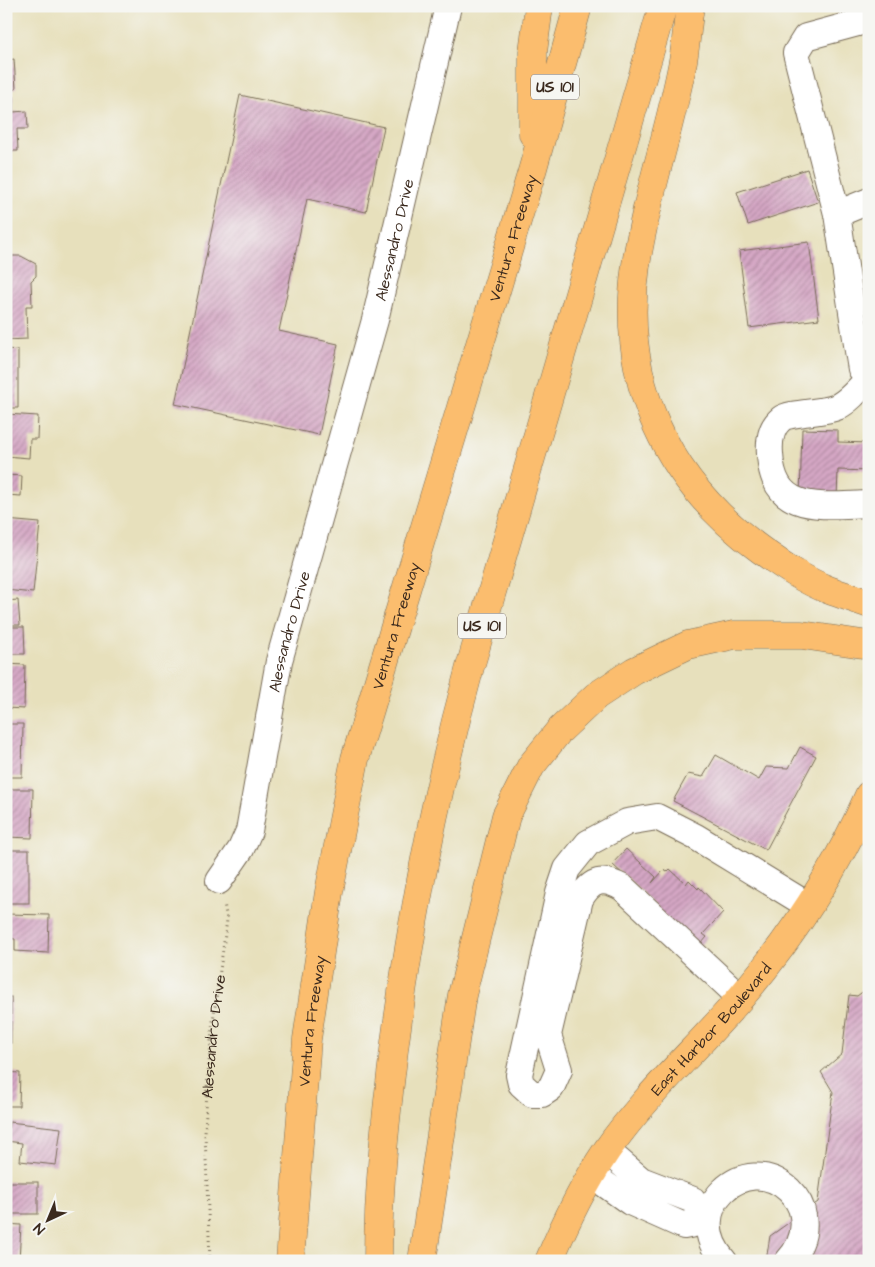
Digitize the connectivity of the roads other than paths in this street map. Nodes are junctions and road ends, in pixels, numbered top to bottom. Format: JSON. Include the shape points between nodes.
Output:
{"nodes":[{"id":1,"x":448,"y":6,"type":"edge"},
{"id":2,"x":539,"y":6,"type":"edge"},
{"id":3,"x":578,"y":6,"type":"edge"},
{"id":4,"x":663,"y":6,"type":"edge"},
{"id":5,"x":690,"y":6,"type":"edge"},
{"id":6,"x":869,"y":20,"type":"edge"},
{"id":7,"x":533,"y":168,"type":"junction"},
{"id":8,"x":869,"y":202,"type":"edge"},
{"id":9,"x":837,"y":214,"type":"junction"},
{"id":10,"x":868,"y":379,"type":"edge"},
{"id":11,"x":869,"y":504,"type":"edge"},
{"id":12,"x":869,"y":604,"type":"edge"},
{"id":13,"x":869,"y":645,"type":"edge"},
{"id":14,"x":869,"y":795,"type":"edge"},
{"id":15,"x":219,"y":881,"type":"road end"},
{"id":16,"x":809,"y":906,"type":"junction"},
{"id":17,"x":741,"y":998,"type":"junction"},
{"id":18,"x":607,"y":1151,"type":"junction"},
{"id":19,"x":592,"y":1175,"type":"junction"},
{"id":20,"x":708,"y":1221,"type":"junction"},
{"id":21,"x":290,"y":1261,"type":"edge"},
{"id":22,"x":378,"y":1261,"type":"edge"},
{"id":23,"x":422,"y":1261,"type":"edge"},
{"id":24,"x":549,"y":1261,"type":"edge"},
{"id":25,"x":724,"y":1261,"type":"edge"},
{"id":26,"x":788,"y":1261,"type":"edge"}],
"edges":[{"from":1,"to":15,"type":"street","name":"Alessandro Drive","via":[[375,320],[279,661],[249,832],[242,849]]},
{"from":2,"to":7,"type":"main road","via":[[533,52]]},
{"from":3,"to":7,"type":"main road","name":"Ventura Freeway","number":"US 101"},
{"from":4,"to":22,"type":"main road","number":"US 101","via":[[446,755],[427,839],[401,996],[384,1132]]},
{"from":5,"to":12,"type":"main road","via":[[682,66],[636,266],[632,326],[641,383],[663,441],[684,475],[710,507],[744,538],[783,566],[828,590]]},
{"from":6,"to":9,"type":"street","via":[[806,37],[796,53]]},
{"from":7,"to":21,"type":"main road","name":"Ventura Freeway","number":"US 101","via":[[355,759],[329,892],[307,1039]]},
{"from":8,"to":9,"type":"street"},
{"from":9,"to":10,"type":"street","via":[[861,369]]},
{"from":10,"to":11,"type":"street","via":[[836,407],[782,418],[771,432],[769,447],[771,473],[793,500],[809,505]]},
{"from":13,"to":23,"type":"main road","via":[[802,635],[734,635],[688,645],[634,671],[596,696],[559,731],[531,766],[506,816],[462,995]]},
{"from":14,"to":16,"type":"main road","name":"East Harbor Boulevard"},
{"from":16,"to":17,"type":"main road","name":"East Harbor Boulevard"},
{"from":16,"to":17,"type":"street","via":[[657,817],[627,822],[588,843],[567,869],[559,893],[519,1075],[521,1084],[532,1094],[542,1094],[551,1088],[559,1070],[548,1035],[580,899],[596,882],[604,881],[623,888]]},
{"from":17,"to":18,"type":"main road","name":"East Harbor Boulevard","via":[[640,1108]]},
{"from":18,"to":19,"type":"main road","name":"East Harbor Boulevard"},
{"from":18,"to":20,"type":"street","via":[[642,1180],[693,1200]]},
{"from":19,"to":20,"type":"street","via":[[630,1202],[684,1226]]},
{"from":19,"to":24,"type":"main road","name":"East Harbor Boulevard"},
{"from":20,"to":25,"type":"street","via":[[709,1236],[715,1251]]},
{"from":20,"to":26,"type":"street","via":[[712,1205],[721,1191],[735,1181],[751,1177],[768,1178],[783,1184],[798,1202],[804,1224],[802,1240]]}]}
